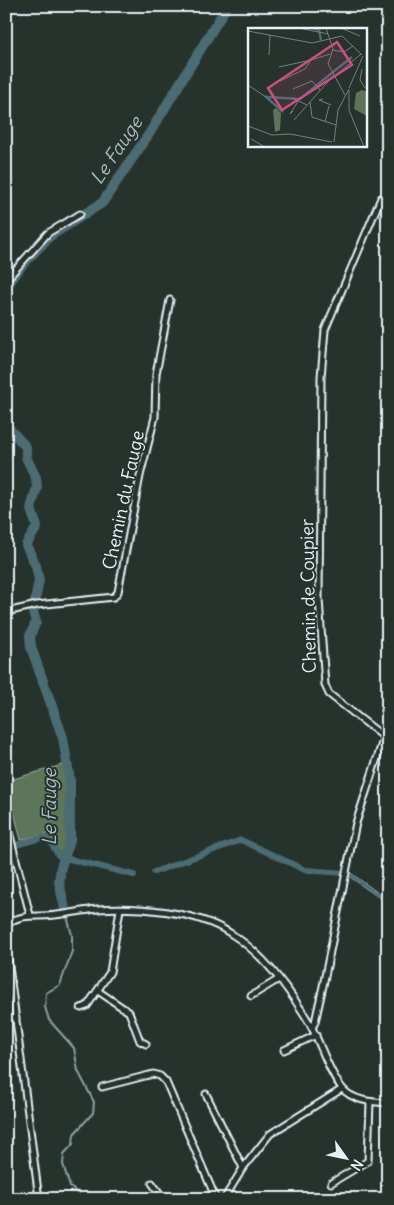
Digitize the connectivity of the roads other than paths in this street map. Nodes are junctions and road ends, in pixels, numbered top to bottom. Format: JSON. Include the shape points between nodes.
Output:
{"nodes":[{"id":1,"x":380,"y":198,"type":"dead end"},
{"id":2,"x":80,"y":214,"type":"dead end"},
{"id":3,"x":6,"y":280,"type":"edge"},
{"id":4,"x":170,"y":300,"type":"dead end"},
{"id":5,"x":6,"y":612,"type":"edge"},
{"id":6,"x":388,"y":729,"type":"edge"},
{"id":7,"x":384,"y":736,"type":"junction"},
{"id":8,"x":6,"y":820,"type":"edge"},
{"id":9,"x":120,"y":909,"type":"junction"},
{"id":10,"x":30,"y":915,"type":"junction"},
{"id":11,"x":7,"y":922,"type":"edge"},
{"id":12,"x":6,"y":929,"type":"edge"},
{"id":13,"x":6,"y":943,"type":"edge"},
{"id":14,"x":279,"y":979,"type":"junction"},
{"id":15,"x":98,"y":992,"type":"junction"},
{"id":16,"x":251,"y":996,"type":"dead end"},
{"id":17,"x":81,"y":1008,"type":"dead end"},
{"id":18,"x":16,"y":1018,"type":"junction"},
{"id":19,"x":6,"y":1019,"type":"edge"},
{"id":20,"x":312,"y":1028,"type":"junction"},
{"id":21,"x":316,"y":1035,"type":"junction"},
{"id":22,"x":146,"y":1044,"type":"dead end"},
{"id":23,"x":284,"y":1050,"type":"dead end"},
{"id":24,"x":102,"y":1087,"type":"dead end"},
{"id":25,"x":342,"y":1089,"type":"junction"},
{"id":26,"x":206,"y":1094,"type":"dead end"},
{"id":27,"x":370,"y":1102,"type":"junction"},
{"id":28,"x":388,"y":1103,"type":"edge"},
{"id":29,"x":243,"y":1168,"type":"junction"},
{"id":30,"x":152,"y":1183,"type":"dead end"},
{"id":31,"x":331,"y":1183,"type":"dead end"},
{"id":32,"x":39,"y":1199,"type":"edge"},
{"id":33,"x":164,"y":1199,"type":"edge"},
{"id":34,"x":216,"y":1199,"type":"edge"},
{"id":35,"x":224,"y":1199,"type":"edge"}],
"edges":[{"from":1,"to":7,"type":"street","name":"Chemin de Coupier","via":[[325,330],[321,377],[319,604],[325,684],[329,694]]},
{"from":2,"to":3,"type":"street","via":[[48,233]]},
{"from":4,"to":5,"type":"street","name":"Chemin du Fauge","via":[[156,374],[154,417],[118,592],[114,597],[34,605]]},
{"from":6,"to":7,"type":"street"},
{"from":7,"to":20,"type":"street","via":[[356,823]]},
{"from":8,"to":10,"type":"street"},
{"from":9,"to":10,"type":"street"},
{"from":9,"to":14,"type":"street","via":[[158,911],[201,921],[228,932],[245,943]]},
{"from":9,"to":15,"type":"street","via":[[110,972]]},
{"from":10,"to":11,"type":"street"},
{"from":11,"to":12,"type":"street"},
{"from":13,"to":18,"type":"street"},
{"from":14,"to":16,"type":"street"},
{"from":14,"to":20,"type":"street"},
{"from":15,"to":17,"type":"street","via":[[87,1006]]},
{"from":15,"to":22,"type":"street","via":[[129,1012],[140,1041]]},
{"from":18,"to":19,"type":"street"},
{"from":18,"to":32,"type":"street"},
{"from":20,"to":21,"type":"street"},
{"from":21,"to":23,"type":"street"},
{"from":21,"to":25,"type":"street"},
{"from":24,"to":34,"type":"street","via":[[153,1074],[160,1076],[166,1082]]},
{"from":25,"to":27,"type":"street"},
{"from":25,"to":29,"type":"street","via":[[270,1134]]},
{"from":26,"to":29,"type":"street"},
{"from":27,"to":28,"type":"street"},
{"from":27,"to":31,"type":"street","via":[[368,1161]]},
{"from":29,"to":35,"type":"street"},
{"from":30,"to":33,"type":"street"}]}
